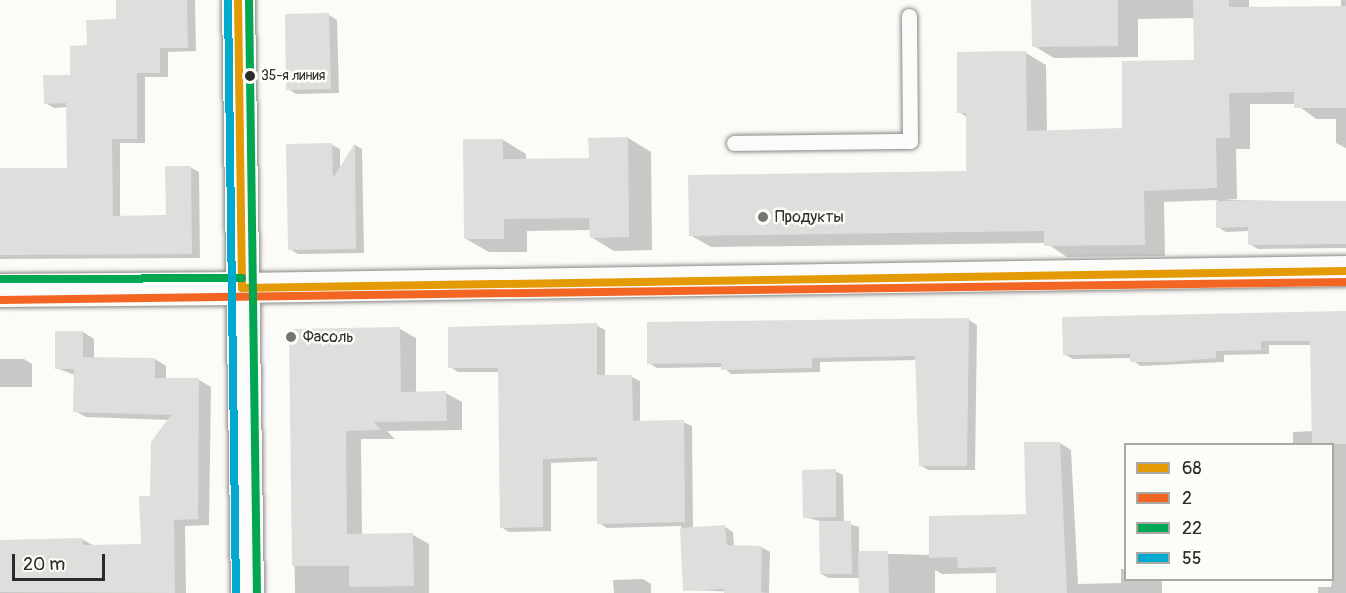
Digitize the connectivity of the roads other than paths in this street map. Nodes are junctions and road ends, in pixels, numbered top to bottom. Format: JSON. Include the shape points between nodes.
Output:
{"nodes":[{"id":1,"x":238,"y":0,"type":"edge"},
{"id":2,"x":909,"y":16,"type":"dead end"},
{"id":3,"x":734,"y":143,"type":"dead end"},
{"id":4,"x":1346,"y":271,"type":"edge"},
{"id":5,"x":242,"y":288,"type":"junction"},
{"id":6,"x":0,"y":290,"type":"edge"},
{"id":7,"x":247,"y":593,"type":"edge"}],
"edges":[{"from":1,"to":5,"type":"main road"},
{"from":2,"to":3,"type":"lane","via":[[910,141]]},
{"from":4,"to":5,"type":"street"},
{"from":5,"to":6,"type":"main road"},
{"from":5,"to":7,"type":"main road"}]}
